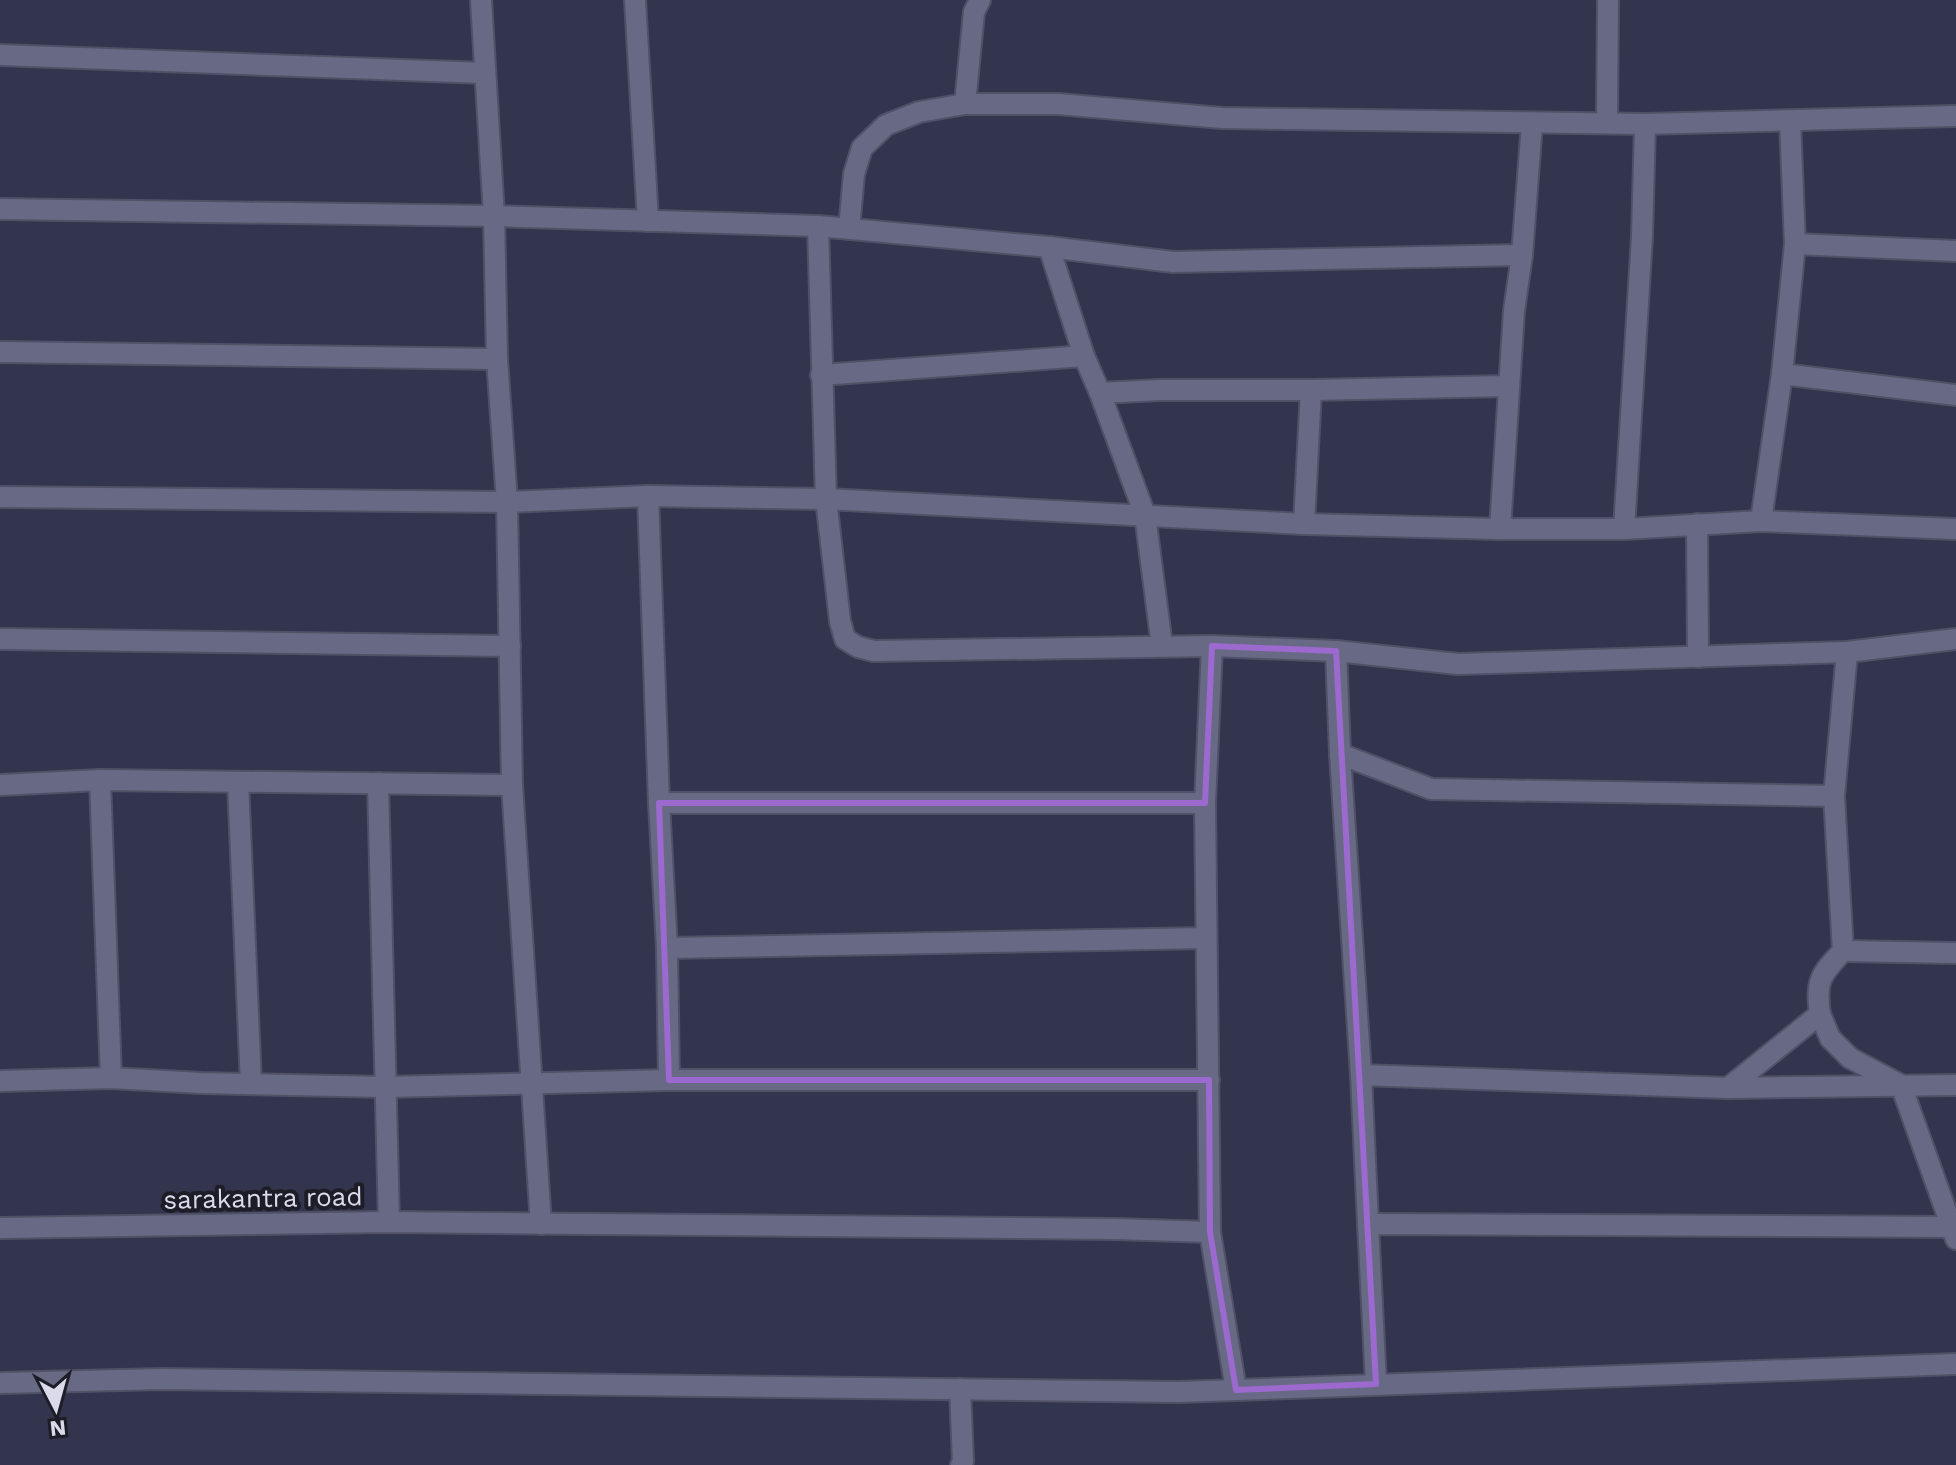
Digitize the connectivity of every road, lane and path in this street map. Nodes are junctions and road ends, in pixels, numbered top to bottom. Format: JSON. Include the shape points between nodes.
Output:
{"nodes":[{"id":1,"x":481,"y":0,"type":"edge"},
{"id":2,"x":635,"y":0,"type":"edge"},
{"id":3,"x":980,"y":0,"type":"edge"},
{"id":4,"x":1608,"y":0,"type":"edge"},
{"id":5,"x":0,"y":55,"type":"edge"},
{"id":6,"x":485,"y":73,"type":"junction"},
{"id":7,"x":965,"y":104,"type":"junction"},
{"id":8,"x":1956,"y":116,"type":"edge"},
{"id":9,"x":1790,"y":121,"type":"junction"},
{"id":10,"x":1532,"y":123,"type":"junction"},
{"id":11,"x":1607,"y":123,"type":"junction"},
{"id":12,"x":1645,"y":124,"type":"junction"},
{"id":13,"x":0,"y":209,"type":"edge"},
{"id":14,"x":494,"y":216,"type":"junction"},
{"id":15,"x":648,"y":221,"type":"junction"},
{"id":16,"x":818,"y":226,"type":"junction"},
{"id":17,"x":849,"y":229,"type":"junction"},
{"id":18,"x":1795,"y":244,"type":"junction"},
{"id":19,"x":1049,"y":247,"type":"junction"},
{"id":20,"x":1956,"y":251,"type":"edge"},
{"id":21,"x":1522,"y":255,"type":"junction"},
{"id":22,"x":0,"y":352,"type":"edge"},
{"id":23,"x":1084,"y":356,"type":"junction"},
{"id":24,"x":497,"y":359,"type":"junction"},
{"id":25,"x":1782,"y":374,"type":"junction"},
{"id":26,"x":821,"y":375,"type":"junction"},
{"id":27,"x":1508,"y":386,"type":"junction"},
{"id":28,"x":1311,"y":390,"type":"junction"},
{"id":29,"x":1100,"y":393,"type":"junction"},
{"id":30,"x":1956,"y":395,"type":"edge"},
{"id":31,"x":648,"y":496,"type":"junction"},
{"id":32,"x":0,"y":497,"type":"edge"},
{"id":33,"x":826,"y":499,"type":"junction"},
{"id":34,"x":507,"y":502,"type":"junction"},
{"id":35,"x":1145,"y":515,"type":"junction"},
{"id":36,"x":1761,"y":521,"type":"junction"},
{"id":37,"x":1304,"y":524,"type":"junction"},
{"id":38,"x":1697,"y":524,"type":"junction"},
{"id":39,"x":1500,"y":529,"type":"junction"},
{"id":40,"x":1624,"y":529,"type":"junction"},
{"id":41,"x":1956,"y":529,"type":"edge"},
{"id":42,"x":0,"y":639,"type":"edge"},
{"id":43,"x":1956,"y":639,"type":"edge"},
{"id":44,"x":510,"y":646,"type":"junction"},
{"id":45,"x":1162,"y":646,"type":"junction"},
{"id":46,"x":1212,"y":646,"type":"junction"},
{"id":47,"x":1336,"y":651,"type":"junction"},
{"id":48,"x":1847,"y":652,"type":"junction"},
{"id":49,"x":1698,"y":657,"type":"junction"},
{"id":50,"x":1340,"y":754,"type":"junction"},
{"id":51,"x":100,"y":780,"type":"junction"},
{"id":52,"x":238,"y":782,"type":"junction"},
{"id":53,"x":378,"y":783,"type":"junction"},
{"id":54,"x":0,"y":785,"type":"edge"},
{"id":55,"x":512,"y":785,"type":"junction"},
{"id":56,"x":1834,"y":796,"type":"junction"},
{"id":57,"x":659,"y":803,"type":"junction"},
{"id":58,"x":1205,"y":803,"type":"junction"},
{"id":59,"x":1206,"y":938,"type":"junction"},
{"id":60,"x":667,"y":948,"type":"junction"},
{"id":61,"x":1843,"y":951,"type":"junction"},
{"id":62,"x":1956,"y":953,"type":"edge"},
{"id":63,"x":1820,"y":1014,"type":"junction"},
{"id":64,"x":1361,"y":1075,"type":"junction"},
{"id":65,"x":111,"y":1078,"type":"junction"},
{"id":66,"x":669,"y":1080,"type":"junction"},
{"id":67,"x":1209,"y":1080,"type":"junction"},
{"id":68,"x":0,"y":1081,"type":"edge"},
{"id":69,"x":531,"y":1082,"type":"junction"},
{"id":70,"x":251,"y":1084,"type":"junction"},
{"id":71,"x":1901,"y":1085,"type":"junction"},
{"id":72,"x":1956,"y":1085,"type":"edge"},
{"id":73,"x":386,"y":1087,"type":"junction"},
{"id":74,"x":1728,"y":1088,"type":"junction"},
{"id":75,"x":389,"y":1222,"type":"junction"},
{"id":76,"x":541,"y":1224,"type":"junction"},
{"id":77,"x":1368,"y":1224,"type":"junction"},
{"id":78,"x":0,"y":1228,"type":"edge"},
{"id":79,"x":1954,"y":1231,"type":"edge"},
{"id":80,"x":1210,"y":1232,"type":"junction"},
{"id":81,"x":1956,"y":1364,"type":"edge"},
{"id":82,"x":0,"y":1383,"type":"edge"},
{"id":83,"x":1376,"y":1384,"type":"junction"},
{"id":84,"x":960,"y":1389,"type":"junction"},
{"id":85,"x":1236,"y":1390,"type":"junction"},
{"id":86,"x":961,"y":1465,"type":"edge"}],
"edges":[{"from":1,"to":6,"type":"street"},
{"from":2,"to":15,"type":"street"},
{"from":3,"to":7,"type":"street","via":[[974,12]]},
{"from":4,"to":11,"type":"street"},
{"from":5,"to":6,"type":"street"},
{"from":6,"to":14,"type":"street"},
{"from":7,"to":10,"type":"street","via":[[1058,104],[1222,118]]},
{"from":7,"to":17,"type":"street","via":[[919,112],[886,125],[862,148]]},
{"from":8,"to":9,"type":"street"},
{"from":9,"to":12,"type":"street"},
{"from":9,"to":18,"type":"street"},
{"from":10,"to":11,"type":"street"},
{"from":10,"to":21,"type":"street"},
{"from":11,"to":12,"type":"street"},
{"from":12,"to":40,"type":"street"},
{"from":13,"to":14,"type":"street"},
{"from":14,"to":15,"type":"street"},
{"from":14,"to":24,"type":"street"},
{"from":15,"to":16,"type":"street"},
{"from":16,"to":17,"type":"street"},
{"from":16,"to":26,"type":"street"},
{"from":17,"to":19,"type":"street"},
{"from":18,"to":20,"type":"street"},
{"from":18,"to":25,"type":"street"},
{"from":19,"to":21,"type":"street","via":[[1173,262]]},
{"from":19,"to":23,"type":"street"},
{"from":21,"to":27,"type":"street"},
{"from":22,"to":24,"type":"street"},
{"from":23,"to":26,"type":"street"},
{"from":23,"to":29,"type":"street"},
{"from":24,"to":34,"type":"street"},
{"from":25,"to":30,"type":"street"},
{"from":25,"to":36,"type":"street"},
{"from":26,"to":33,"type":"street"},
{"from":27,"to":28,"type":"street"},
{"from":27,"to":39,"type":"street"},
{"from":28,"to":29,"type":"street"},
{"from":28,"to":37,"type":"street"},
{"from":29,"to":35,"type":"street"},
{"from":31,"to":33,"type":"street"},
{"from":31,"to":34,"type":"street"},
{"from":31,"to":57,"type":"street"},
{"from":32,"to":34,"type":"street"},
{"from":33,"to":35,"type":"street"},
{"from":33,"to":45,"type":"street","via":[[840,621],[845,639],[858,647],[874,651]]},
{"from":34,"to":44,"type":"street"},
{"from":35,"to":37,"type":"street"},
{"from":35,"to":45,"type":"street"},
{"from":36,"to":38,"type":"street"},
{"from":36,"to":41,"type":"street"},
{"from":37,"to":39,"type":"street"},
{"from":38,"to":40,"type":"street"},
{"from":38,"to":49,"type":"street"},
{"from":39,"to":40,"type":"street"},
{"from":42,"to":44,"type":"street"},
{"from":43,"to":48,"type":"street"},
{"from":44,"to":55,"type":"street"},
{"from":45,"to":46,"type":"street"},
{"from":46,"to":47,"type":"street"},
{"from":46,"to":58,"type":"street"},
{"from":47,"to":49,"type":"street","via":[[1458,664]]},
{"from":47,"to":50,"type":"street"},
{"from":48,"to":49,"type":"street"},
{"from":48,"to":56,"type":"street"},
{"from":50,"to":56,"type":"street","via":[[1431,789]]},
{"from":50,"to":64,"type":"street"},
{"from":51,"to":52,"type":"street"},
{"from":51,"to":54,"type":"street"},
{"from":51,"to":65,"type":"street"},
{"from":52,"to":53,"type":"street"},
{"from":52,"to":70,"type":"street"},
{"from":53,"to":55,"type":"street"},
{"from":53,"to":73,"type":"street","name":"sarakantra road"},
{"from":55,"to":69,"type":"street"},
{"from":56,"to":61,"type":"street"},
{"from":57,"to":58,"type":"street"},
{"from":57,"to":60,"type":"street"},
{"from":58,"to":59,"type":"street"},
{"from":59,"to":60,"type":"street"},
{"from":59,"to":67,"type":"street"},
{"from":60,"to":66,"type":"street"},
{"from":61,"to":62,"type":"street"},
{"from":61,"to":63,"type":"street","via":[[1823,973],[1817,995]]},
{"from":63,"to":71,"type":"street","via":[[1830,1038],[1850,1058]]},
{"from":63,"to":74,"type":"street"},
{"from":64,"to":74,"type":"street"},
{"from":64,"to":77,"type":"street"},
{"from":65,"to":68,"type":"street"},
{"from":65,"to":70,"type":"street"},
{"from":66,"to":67,"type":"street"},
{"from":66,"to":69,"type":"street"},
{"from":67,"to":80,"type":"street"},
{"from":69,"to":73,"type":"street"},
{"from":69,"to":76,"type":"street"},
{"from":70,"to":73,"type":"street"},
{"from":71,"to":72,"type":"street"},
{"from":71,"to":74,"type":"street"},
{"from":71,"to":79,"type":"street"},
{"from":73,"to":75,"type":"street","name":"sarakantra road"},
{"from":75,"to":76,"type":"street"},
{"from":75,"to":78,"type":"street","name":"sarakantra road"},
{"from":76,"to":80,"type":"street"},
{"from":77,"to":79,"type":"street"},
{"from":77,"to":83,"type":"street"},
{"from":80,"to":85,"type":"street"},
{"from":81,"to":83,"type":"street"},
{"from":82,"to":84,"type":"street","via":[[161,1379]]},
{"from":83,"to":85,"type":"street"},
{"from":84,"to":85,"type":"street"},
{"from":84,"to":86,"type":"street"}]}
